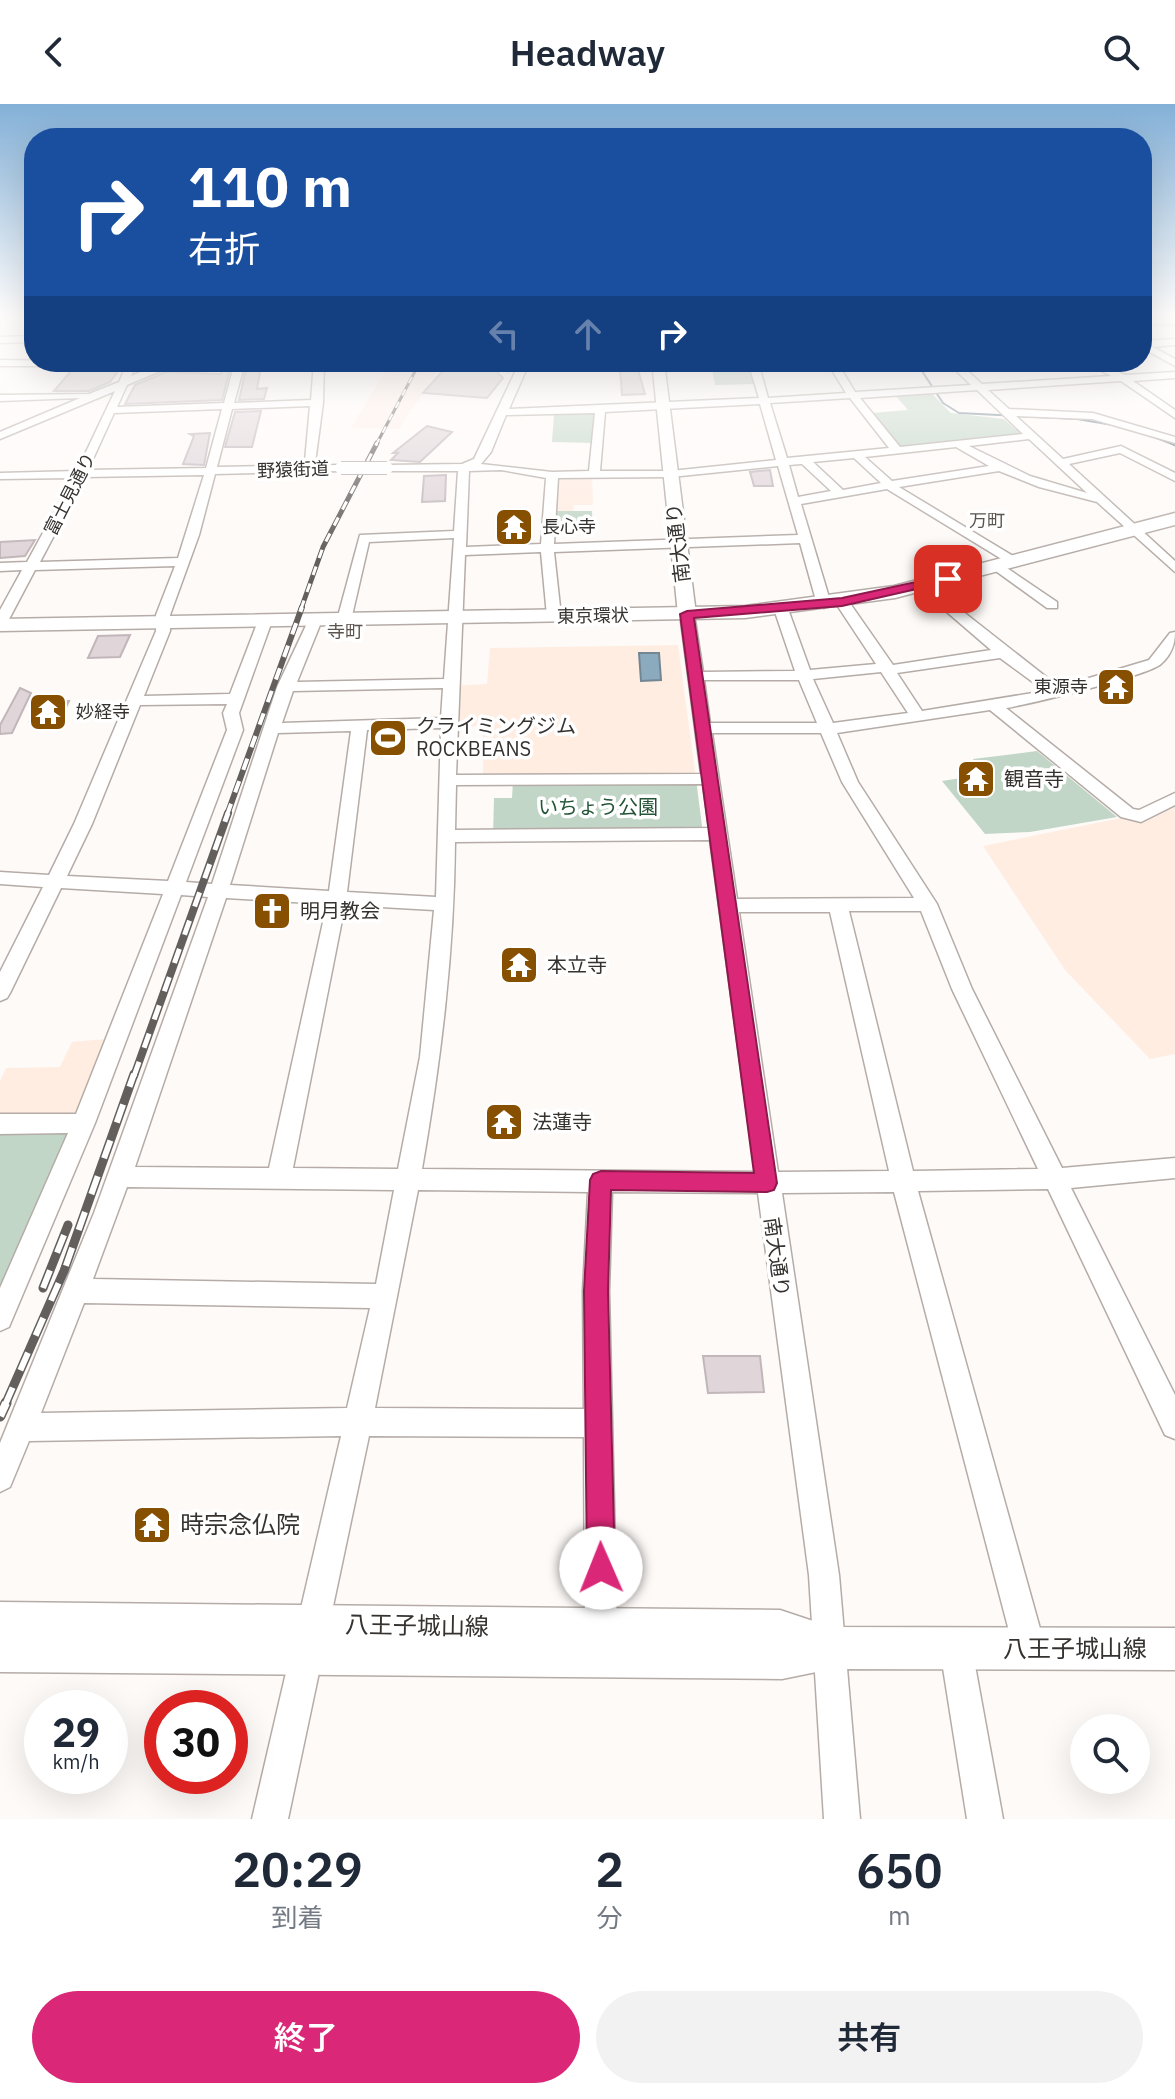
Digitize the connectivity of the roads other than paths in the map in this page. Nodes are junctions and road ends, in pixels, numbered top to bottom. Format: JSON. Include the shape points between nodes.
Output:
{"nodes":[{"id":1,"x":70,"y":395,"type":"edge"},
{"id":2,"x":96,"y":395,"type":"edge"},
{"id":3,"x":119,"y":395,"type":"edge"},
{"id":4,"x":231,"y":395,"type":"edge"},
{"id":5,"x":318,"y":395,"type":"edge"},
{"id":6,"x":504,"y":395,"type":"edge"},
{"id":7,"x":662,"y":395,"type":"edge"},
{"id":8,"x":763,"y":395,"type":"edge"},
{"id":9,"x":852,"y":395,"type":"joint"},
{"id":10,"x":988,"y":395,"type":"edge"},
{"id":11,"x":1147,"y":395,"type":"edge"},
{"id":12,"x":44,"y":396,"type":"joint"},
{"id":13,"x":0,"y":398,"type":"edge"},
{"id":14,"x":765,"y":400,"type":"junction"},
{"id":15,"x":318,"y":403,"type":"junction"},
{"id":16,"x":228,"y":406,"type":"junction"},
{"id":17,"x":663,"y":407,"type":"junction"},
{"id":18,"x":112,"y":410,"type":"junction"},
{"id":19,"x":600,"y":410,"type":"junction"},
{"id":20,"x":501,"y":412,"type":"junction"},
{"id":21,"x":1175,"y":415,"type":"edge"},
{"id":22,"x":1011,"y":416,"type":"junction"},
{"id":23,"x":0,"y":436,"type":"edge"},
{"id":24,"x":1031,"y":436,"type":"junction"},
{"id":25,"x":1175,"y":440,"type":"edge"},
{"id":26,"x":958,"y":444,"type":"junction"},
{"id":27,"x":1175,"y":450,"type":"edge"},
{"id":28,"x":898,"y":451,"type":"junction"},
{"id":29,"x":858,"y":456,"type":"junction"},
{"id":30,"x":1139,"y":458,"type":"junction"},
{"id":31,"x":311,"y":461,"type":"dead end"},
{"id":32,"x":806,"y":462,"type":"junction"},
{"id":33,"x":1059,"y":463,"type":"junction"},
{"id":34,"x":783,"y":465,"type":"junction"},
{"id":35,"x":464,"y":467,"type":"junction"},
{"id":36,"x":997,"y":468,"type":"junction"},
{"id":37,"x":211,"y":472,"type":"junction"},
{"id":38,"x":81,"y":474,"type":"junction"},
{"id":39,"x":671,"y":474,"type":"junction"},
{"id":40,"x":552,"y":475,"type":"junction"},
{"id":41,"x":594,"y":475,"type":"junction"},
{"id":42,"x":0,"y":476,"type":"edge"},
{"id":43,"x":1175,"y":478,"type":"edge"},
{"id":44,"x":891,"y":486,"type":"junction"},
{"id":45,"x":841,"y":494,"type":"junction"},
{"id":46,"x":1099,"y":499,"type":"junction"},
{"id":47,"x":794,"y":501,"type":"junction"},
{"id":48,"x":1175,"y":519,"type":"edge"},
{"id":49,"x":1133,"y":530,"type":"junction"},
{"id":50,"x":461,"y":534,"type":"junction"},
{"id":51,"x":805,"y":539,"type":"junction"},
{"id":52,"x":678,"y":543,"type":"junction"},
{"id":53,"x":547,"y":548,"type":"junction"},
{"id":54,"x":1175,"y":548,"type":"edge"},
{"id":55,"x":460,"y":551,"type":"junction"},
{"id":56,"x":184,"y":562,"type":"junction"},
{"id":57,"x":1005,"y":564,"type":"junction"},
{"id":58,"x":31,"y":566,"type":"junction"},
{"id":59,"x":0,"y":567,"type":"edge"},
{"id":60,"x":1175,"y":568,"type":"edge"},
{"id":61,"x":924,"y":585,"type":"junction"},
{"id":62,"x":833,"y":603,"type":"junction"},
{"id":63,"x":1052,"y":605,"type":"dead end"},
{"id":64,"x":781,"y":609,"type":"junction"},
{"id":65,"x":687,"y":614,"type":"junction"},
{"id":66,"x":554,"y":616,"type":"junction"},
{"id":67,"x":458,"y":618,"type":"junction"},
{"id":68,"x":315,"y":620,"type":"junction"},
{"id":69,"x":344,"y":620,"type":"junction"},
{"id":70,"x":265,"y":621,"type":"junction"},
{"id":71,"x":161,"y":622,"type":"junction"},
{"id":72,"x":0,"y":624,"type":"edge"},
{"id":73,"x":1175,"y":636,"type":"edge"},
{"id":74,"x":1003,"y":653,"type":"junction"},
{"id":75,"x":888,"y":668,"type":"junction"},
{"id":76,"x":804,"y":675,"type":"junction"},
{"id":77,"x":695,"y":676,"type":"junction"},
{"id":78,"x":451,"y":683,"type":"junction"},
{"id":79,"x":285,"y":687,"type":"junction"},
{"id":80,"x":1058,"y":693,"type":"junction"},
{"id":81,"x":235,"y":699,"type":"junction"},
{"id":82,"x":133,"y":701,"type":"junction"},
{"id":83,"x":993,"y":705,"type":"junction"},
{"id":84,"x":918,"y":716,"type":"junction"},
{"id":85,"x":449,"y":723,"type":"junction"},
{"id":86,"x":360,"y":726,"type":"junction"},
{"id":87,"x":271,"y":728,"type":"junction"},
{"id":88,"x":703,"y":728,"type":"junction"},
{"id":89,"x":826,"y":729,"type":"junction"},
{"id":90,"x":710,"y":779,"type":"junction"},
{"id":91,"x":449,"y":780,"type":"junction"},
{"id":92,"x":1175,"y":798,"type":"edge"},
{"id":93,"x":717,"y":834,"type":"junction"},
{"id":94,"x":448,"y":836,"type":"junction"},
{"id":95,"x":0,"y":878,"type":"edge"},
{"id":96,"x":56,"y":881,"type":"junction"},
{"id":97,"x":175,"y":889,"type":"junction"},
{"id":98,"x":220,"y":891,"type":"junction"},
{"id":99,"x":337,"y":899,"type":"junction"},
{"id":100,"x":444,"y":904,"type":"junction"},
{"id":101,"x":838,"y":904,"type":"junction"},
{"id":102,"x":928,"y":904,"type":"junction"},
{"id":103,"x":727,"y":906,"type":"junction"},
{"id":104,"x":0,"y":993,"type":"edge"},
{"id":105,"x":84,"y":1123,"type":"junction"},
{"id":106,"x":0,"y":1124,"type":"edge"},
{"id":107,"x":1175,"y":1168,"type":"edge"},
{"id":108,"x":119,"y":1177,"type":"junction"},
{"id":109,"x":279,"y":1177,"type":"junction"},
{"id":110,"x":406,"y":1178,"type":"junction"},
{"id":111,"x":903,"y":1179,"type":"junction"},
{"id":112,"x":1054,"y":1179,"type":"junction"},
{"id":113,"x":601,"y":1180,"type":"junction"},
{"id":114,"x":767,"y":1183,"type":"junction"},
{"id":115,"x":76,"y":1291,"type":"junction"},
{"id":116,"x":386,"y":1296,"type":"junction"},
{"id":117,"x":0,"y":1318,"type":"edge"},
{"id":118,"x":358,"y":1422,"type":"junction"},
{"id":119,"x":599,"y":1423,"type":"junction"},
{"id":120,"x":1175,"y":1425,"type":"edge"},
{"id":121,"x":22,"y":1427,"type":"junction"},
{"id":122,"x":0,"y":1477,"type":"edge"},
{"id":123,"x":0,"y":1623,"type":"edge"},
{"id":124,"x":310,"y":1639,"type":"junction"},
{"id":125,"x":601,"y":1642,"type":"junction"},
{"id":126,"x":831,"y":1648,"type":"junction"},
{"id":127,"x":956,"y":1649,"type":"junction"},
{"id":128,"x":1175,"y":1649,"type":"edge"},
{"id":129,"x":1030,"y":1650,"type":"junction"},
{"id":130,"x":0,"y":1651,"type":"edge"},
{"id":131,"x":270,"y":1819,"type":"edge"},
{"id":132,"x":842,"y":1819,"type":"edge"},
{"id":133,"x":985,"y":1819,"type":"edge"}],
"edges":[{"from":1,"to":12,"type":"street"},
{"from":2,"to":23,"type":"street"},
{"from":3,"to":18,"type":"street","name":"富士見通り"},
{"from":4,"to":16,"type":"street"},
{"from":5,"to":15,"type":"street"},
{"from":6,"to":20,"type":"street","name":"野猿街道"},
{"from":7,"to":17,"type":"main road","name":"南大通り"},
{"from":8,"to":14,"type":"street"},
{"from":9,"to":14,"type":"street"},
{"from":9,"to":28,"type":"street"},
{"from":10,"to":22,"type":"street"},
{"from":11,"to":21,"type":"street"},
{"from":12,"to":13,"type":"street"},
{"from":14,"to":17,"type":"street"},
{"from":14,"to":34,"type":"street"},
{"from":15,"to":16,"type":"street"},
{"from":15,"to":31,"type":"street"},
{"from":16,"to":18,"type":"street"},
{"from":16,"to":37,"type":"street"},
{"from":17,"to":19,"type":"street"},
{"from":17,"to":39,"type":"main road","name":"南大通り"},
{"from":18,"to":38,"type":"street","name":"富士見通り"},
{"from":19,"to":20,"type":"street"},
{"from":19,"to":41,"type":"street"},
{"from":20,"to":35,"type":"street","name":"野猿街道","via":[[478,461]]},
{"from":22,"to":24,"type":"street"},
{"from":22,"to":25,"type":"street","via":[[1093,416]]},
{"from":22,"to":27,"type":"street","via":[[1099,425]]},
{"from":24,"to":26,"type":"street"},
{"from":24,"to":33,"type":"street"},
{"from":26,"to":28,"type":"street"},
{"from":26,"to":36,"type":"street"},
{"from":27,"to":30,"type":"street"},
{"from":28,"to":29,"type":"street"},
{"from":29,"to":32,"type":"street"},
{"from":29,"to":44,"type":"street"},
{"from":30,"to":33,"type":"street","via":[[1114,449]]},
{"from":30,"to":43,"type":"street"},
{"from":32,"to":34,"type":"street"},
{"from":32,"to":45,"type":"street"},
{"from":33,"to":46,"type":"street"},
{"from":34,"to":39,"type":"street"},
{"from":34,"to":47,"type":"street"},
{"from":35,"to":37,"type":"street","name":"野猿街道","bridge":true},
{"from":35,"to":40,"type":"street"},
{"from":35,"to":50,"type":"street"},
{"from":36,"to":44,"type":"street"},
{"from":36,"to":46,"type":"street"},
{"from":37,"to":38,"type":"street","name":"野猿街道"},
{"from":37,"to":56,"type":"street"},
{"from":38,"to":42,"type":"street","name":"野猿街道"},
{"from":38,"to":58,"type":"street","name":"富士見通り"},
{"from":39,"to":41,"type":"street"},
{"from":39,"to":52,"type":"main road","name":"南大通り"},
{"from":40,"to":41,"type":"street"},
{"from":40,"to":53,"type":"street"},
{"from":44,"to":45,"type":"street"},
{"from":44,"to":57,"type":"street"},
{"from":45,"to":47,"type":"street"},
{"from":46,"to":49,"type":"street"},
{"from":47,"to":51,"type":"street"},
{"from":48,"to":49,"type":"highway","name":"東京環状"},
{"from":49,"to":54,"type":"street"},
{"from":49,"to":57,"type":"highway","name":"東京環状"},
{"from":49,"to":60,"type":"street"},
{"from":50,"to":55,"type":"street"},
{"from":50,"to":69,"type":"street","via":[[364,538]]},
{"from":51,"to":52,"type":"street"},
{"from":51,"to":62,"type":"street"},
{"from":52,"to":53,"type":"street"},
{"from":52,"to":65,"type":"main road","name":"南大通り"},
{"from":53,"to":55,"type":"street"},
{"from":53,"to":66,"type":"street"},
{"from":55,"to":67,"type":"street"},
{"from":56,"to":58,"type":"street"},
{"from":56,"to":71,"type":"street"},
{"from":57,"to":61,"type":"highway","name":"東京環状"},
{"from":57,"to":63,"type":"street"},
{"from":58,"to":59,"type":"street"},
{"from":58,"to":72,"type":"street","name":"富士見通り"},
{"from":61,"to":62,"type":"highway","name":"東京環状"},
{"from":61,"to":74,"type":"street"},
{"from":62,"to":64,"type":"highway","name":"東京環状"},
{"from":62,"to":75,"type":"street"},
{"from":64,"to":65,"type":"highway","name":"東京環状"},
{"from":64,"to":76,"type":"street"},
{"from":65,"to":66,"type":"highway","name":"東京環状"},
{"from":65,"to":77,"type":"street","name":"南大通り"},
{"from":66,"to":67,"type":"highway","name":"東京環状"},
{"from":67,"to":69,"type":"highway","name":"東京環状"},
{"from":67,"to":78,"type":"street"},
{"from":68,"to":69,"type":"highway","name":"東京環状"},
{"from":68,"to":70,"type":"highway","name":"東京環状"},
{"from":68,"to":79,"type":"street"},
{"from":70,"to":71,"type":"highway","name":"東京環状"},
{"from":70,"to":81,"type":"street"},
{"from":71,"to":72,"type":"highway","name":"東京環状"},
{"from":71,"to":82,"type":"street","via":[[163,631]]},
{"from":73,"to":80,"type":"street","via":[[1154,663]]},
{"from":74,"to":75,"type":"street"},
{"from":74,"to":80,"type":"street"},
{"from":75,"to":76,"type":"street"},
{"from":75,"to":84,"type":"street"},
{"from":76,"to":77,"type":"street"},
{"from":76,"to":89,"type":"street"},
{"from":77,"to":88,"type":"street","name":"南大通り"},
{"from":78,"to":79,"type":"street"},
{"from":78,"to":85,"type":"street"},
{"from":79,"to":87,"type":"street"},
{"from":80,"to":83,"type":"street"},
{"from":81,"to":82,"type":"street"},
{"from":81,"to":97,"type":"street","via":[[235,730]]},
{"from":82,"to":96,"type":"street"},
{"from":83,"to":84,"type":"street"},
{"from":83,"to":92,"type":"street","via":[[1127,813],[1141,816]]},
{"from":84,"to":89,"type":"street"},
{"from":85,"to":86,"type":"street"},
{"from":85,"to":91,"type":"street"},
{"from":86,"to":87,"type":"street"},
{"from":86,"to":99,"type":"street"},
{"from":87,"to":98,"type":"street"},
{"from":88,"to":89,"type":"street"},
{"from":88,"to":90,"type":"street","name":"南大通り"},
{"from":89,"to":102,"type":"street","via":[[850,782]]},
{"from":90,"to":91,"type":"street"},
{"from":90,"to":93,"type":"street","name":"南大通り"},
{"from":91,"to":94,"type":"street"},
{"from":93,"to":94,"type":"street"},
{"from":93,"to":103,"type":"street","name":"南大通り"},
{"from":94,"to":100,"type":"street"},
{"from":95,"to":96,"type":"street"},
{"from":96,"to":97,"type":"street"},
{"from":96,"to":104,"type":"street"},
{"from":97,"to":98,"type":"street"},
{"from":97,"to":105,"type":"street"},
{"from":98,"to":99,"type":"street"},
{"from":98,"to":108,"type":"street"},
{"from":99,"to":100,"type":"street"},
{"from":99,"to":109,"type":"street"},
{"from":100,"to":110,"type":"street","via":[[431,1057]]},
{"from":101,"to":102,"type":"street"},
{"from":101,"to":103,"type":"street"},
{"from":101,"to":111,"type":"street"},
{"from":102,"to":112,"type":"street","via":[[962,989]]},
{"from":103,"to":114,"type":"street","name":"南大通り"},
{"from":105,"to":106,"type":"street"},
{"from":105,"to":117,"type":"street"},
{"from":107,"to":112,"type":"street"},
{"from":108,"to":109,"type":"street"},
{"from":108,"to":115,"type":"street"},
{"from":109,"to":110,"type":"street"},
{"from":110,"to":113,"type":"street"},
{"from":110,"to":116,"type":"street"},
{"from":111,"to":112,"type":"street"},
{"from":111,"to":114,"type":"street"},
{"from":111,"to":129,"type":"street"},
{"from":112,"to":120,"type":"street"},
{"from":113,"to":114,"type":"street"},
{"from":113,"to":119,"type":"street","via":[[596,1291]]},
{"from":114,"to":126,"type":"street","name":"南大通り"},
{"from":115,"to":116,"type":"street"},
{"from":115,"to":121,"type":"street"},
{"from":116,"to":118,"type":"street"},
{"from":118,"to":119,"type":"street"},
{"from":118,"to":121,"type":"street"},
{"from":118,"to":124,"type":"street"},
{"from":119,"to":125,"type":"street"},
{"from":121,"to":122,"type":"street"},
{"from":123,"to":124,"type":"main road","name":"八王子城山線"},
{"from":124,"to":125,"type":"main road","name":"八王子城山線"},
{"from":124,"to":130,"type":"main road","name":"八王子城山線"},
{"from":124,"to":131,"type":"street"},
{"from":125,"to":126,"type":"main road","name":"八王子城山線","via":[[782,1658]]},
{"from":126,"to":127,"type":"main road","name":"八王子城山線"},
{"from":126,"to":132,"type":"street","name":"南大通り"},
{"from":127,"to":129,"type":"main road","name":"八王子城山線"},
{"from":127,"to":133,"type":"street"},
{"from":128,"to":129,"type":"main road","name":"八王子城山線"}]}
